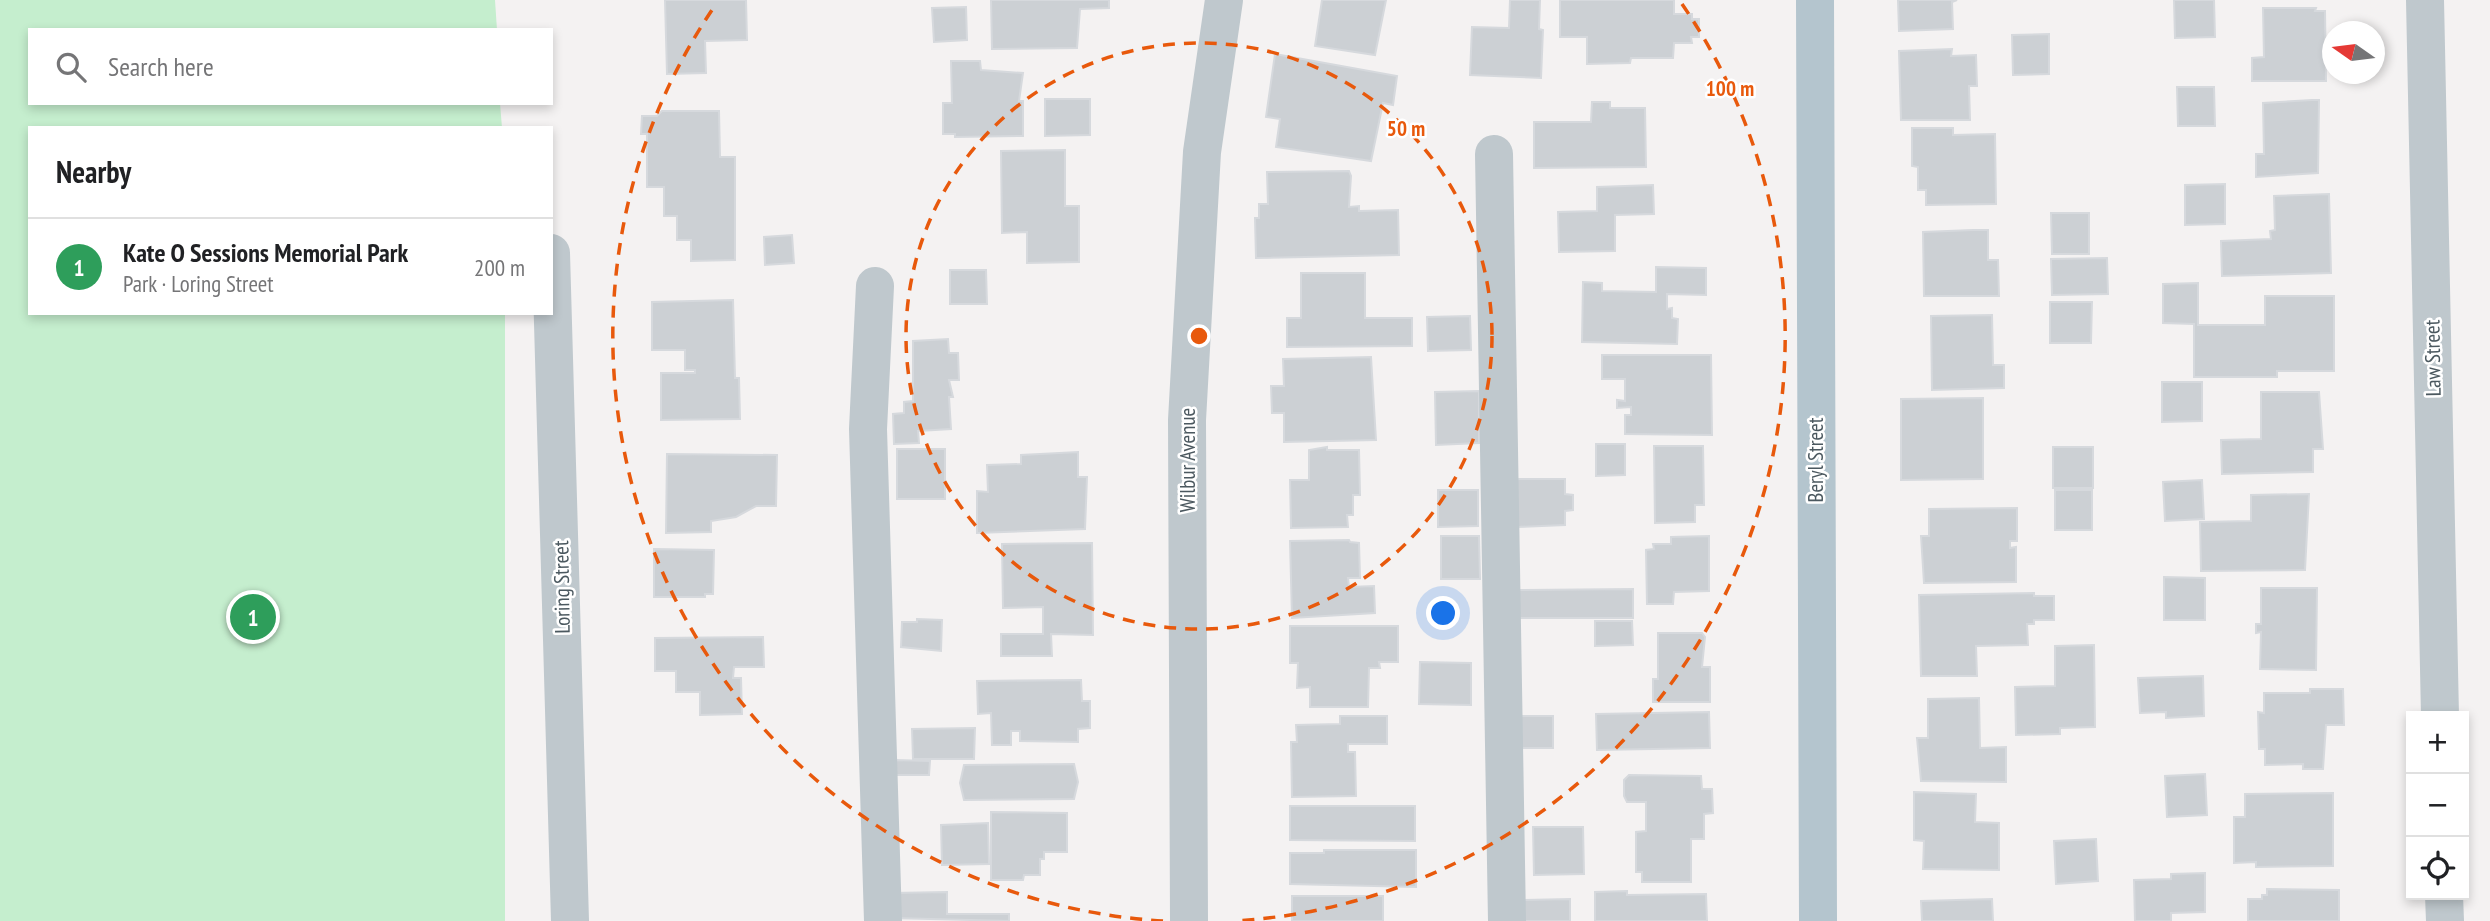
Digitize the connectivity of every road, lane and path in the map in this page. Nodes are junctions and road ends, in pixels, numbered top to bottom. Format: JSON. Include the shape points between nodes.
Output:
{"nodes":[{"id":1,"x":1224,"y":0,"type":"edge"},
{"id":2,"x":1815,"y":0,"type":"edge"},
{"id":3,"x":2425,"y":0,"type":"edge"},
{"id":4,"x":1494,"y":154,"type":"dead end"},
{"id":5,"x":875,"y":286,"type":"dead end"},
{"id":6,"x":553,"y":315,"type":"edge"},
{"id":7,"x":2440,"y":711,"type":"edge"},
{"id":8,"x":2444,"y":900,"type":"edge"},
{"id":9,"x":570,"y":921,"type":"edge"},
{"id":10,"x":883,"y":921,"type":"edge"},
{"id":11,"x":1189,"y":921,"type":"edge"},
{"id":12,"x":1507,"y":921,"type":"edge"},
{"id":13,"x":1818,"y":921,"type":"edge"},
{"id":14,"x":2445,"y":921,"type":"edge"}],
"edges":[{"from":1,"to":11,"type":"street","name":"Wilbur Avenue","via":[[1202,152],[1187,420]]},
{"from":2,"to":13,"type":"main road","name":"Beryl Street"},
{"from":3,"to":7,"type":"street","name":"Law Street"},
{"from":4,"to":12,"type":"street"},
{"from":5,"to":10,"type":"street","via":[[868,429]]},
{"from":6,"to":9,"type":"street","name":"Loring Street"},
{"from":8,"to":14,"type":"street"}]}
